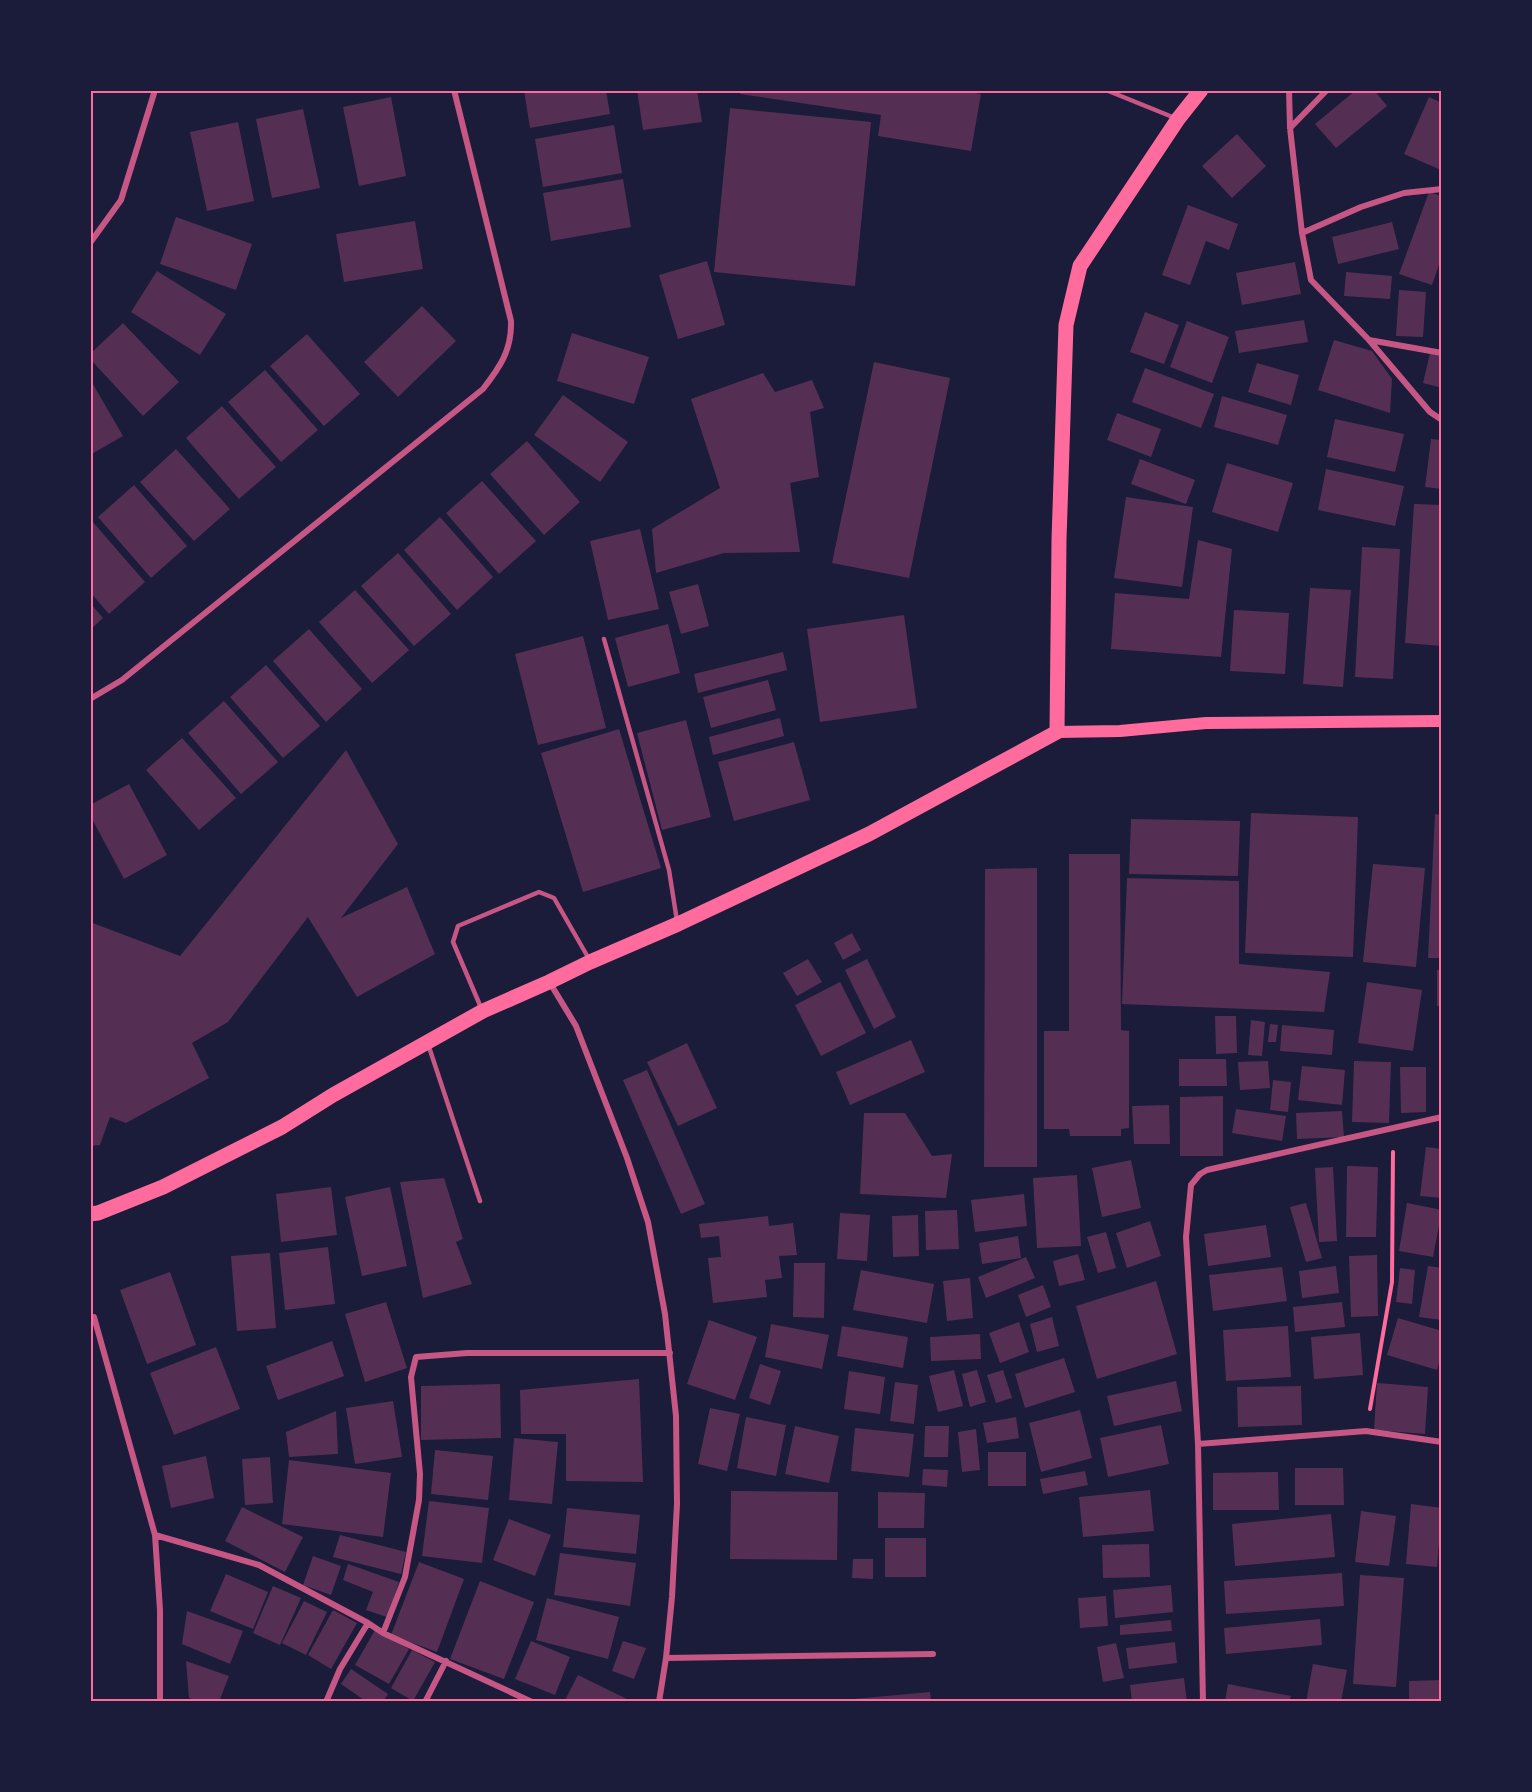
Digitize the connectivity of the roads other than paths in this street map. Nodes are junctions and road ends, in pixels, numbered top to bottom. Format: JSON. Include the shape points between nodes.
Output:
{"nodes":[{"id":1,"x":155,"y":90,"type":"edge"},
{"id":2,"x":454,"y":90,"type":"edge"},
{"id":3,"x":1106,"y":90,"type":"edge"},
{"id":4,"x":1201,"y":90,"type":"edge"},
{"id":5,"x":1289,"y":90,"type":"edge"},
{"id":6,"x":1327,"y":90,"type":"edge"},
{"id":7,"x":1178,"y":119,"type":"junction"},
{"id":8,"x":1290,"y":128,"type":"junction"},
{"id":9,"x":1442,"y":189,"type":"edge"},
{"id":10,"x":1302,"y":233,"type":"junction"},
{"id":11,"x":90,"y":243,"type":"edge"},
{"id":12,"x":1369,"y":340,"type":"junction"},
{"id":13,"x":1442,"y":353,"type":"edge"},
{"id":14,"x":1442,"y":420,"type":"edge"},
{"id":15,"x":604,"y":639,"type":"dead end"},
{"id":16,"x":90,"y":699,"type":"edge"},
{"id":17,"x":1442,"y":721,"type":"edge"},
{"id":18,"x":1057,"y":732,"type":"junction"},
{"id":19,"x":678,"y":924,"type":"junction"},
{"id":20,"x":590,"y":962,"type":"junction"},
{"id":21,"x":549,"y":982,"type":"junction"},
{"id":22,"x":483,"y":1011,"type":"junction"},
{"id":23,"x":427,"y":1041,"type":"junction"},
{"id":24,"x":1442,"y":1117,"type":"edge"},
{"id":25,"x":480,"y":1201,"type":"dead end"},
{"id":26,"x":90,"y":1214,"type":"edge"},
{"id":27,"x":94,"y":1317,"type":"dead end"},
{"id":28,"x":670,"y":1353,"type":"junction"},
{"id":29,"x":1442,"y":1442,"type":"edge"},
{"id":30,"x":1198,"y":1444,"type":"junction"},
{"id":31,"x":155,"y":1535,"type":"junction"},
{"id":32,"x":368,"y":1623,"type":"junction"},
{"id":33,"x":383,"y":1633,"type":"junction"},
{"id":34,"x":933,"y":1654,"type":"dead end"},
{"id":35,"x":666,"y":1658,"type":"junction"},
{"id":36,"x":446,"y":1661,"type":"junction"},
{"id":37,"x":160,"y":1702,"type":"edge"},
{"id":38,"x":326,"y":1702,"type":"edge"},
{"id":39,"x":425,"y":1702,"type":"edge"},
{"id":40,"x":532,"y":1702,"type":"edge"},
{"id":41,"x":659,"y":1702,"type":"edge"},
{"id":42,"x":1203,"y":1702,"type":"edge"}],
"edges":[{"from":1,"to":11,"type":"street","via":[[121,200]]},
{"from":2,"to":16,"type":"street","via":[[511,321],[511,336],[499,369],[483,389],[122,681]]},
{"from":3,"to":7,"type":"lane"},
{"from":4,"to":7,"type":"main road"},
{"from":5,"to":8,"type":"street"},
{"from":6,"to":8,"type":"street"},
{"from":7,"to":18,"type":"main road","via":[[1080,266],[1066,325]]},
{"from":8,"to":10,"type":"street"},
{"from":9,"to":10,"type":"street","via":[[1404,193]]},
{"from":10,"to":12,"type":"street","via":[[1311,280]]},
{"from":12,"to":13,"type":"street"},
{"from":12,"to":14,"type":"street","via":[[1422,404]]},
{"from":15,"to":19,"type":"lane","via":[[669,870]]},
{"from":17,"to":18,"type":"main road","via":[[1206,723]]},
{"from":18,"to":19,"type":"main road","via":[[869,834]]},
{"from":19,"to":20,"type":"main road"},
{"from":20,"to":21,"type":"main road"},
{"from":20,"to":22,"type":"lane","via":[[554,898],[540,892],[458,926],[453,942]]},
{"from":21,"to":22,"type":"main road"},
{"from":21,"to":28,"type":"street","via":[[580,1035],[639,1194],[654,1249]]},
{"from":22,"to":23,"type":"main road"},
{"from":23,"to":25,"type":"lane"},
{"from":23,"to":26,"type":"main road","via":[[282,1127],[164,1187]]},
{"from":24,"to":30,"type":"street","via":[[1207,1170],[1194,1180],[1186,1237]]},
{"from":27,"to":31,"type":"street"},
{"from":28,"to":33,"type":"street","via":[[467,1353],[416,1357],[411,1377],[419,1500],[405,1577]]},
{"from":28,"to":35,"type":"street","via":[[676,1416],[677,1504]]},
{"from":29,"to":30,"type":"street","via":[[1366,1431]]},
{"from":30,"to":42,"type":"street"},
{"from":31,"to":32,"type":"street","via":[[260,1565]]},
{"from":31,"to":37,"type":"street"},
{"from":32,"to":33,"type":"street"},
{"from":32,"to":38,"type":"street","via":[[340,1669]]},
{"from":33,"to":36,"type":"street"},
{"from":34,"to":35,"type":"street"},
{"from":35,"to":41,"type":"street"},
{"from":36,"to":39,"type":"street"},
{"from":36,"to":40,"type":"street"}]}
